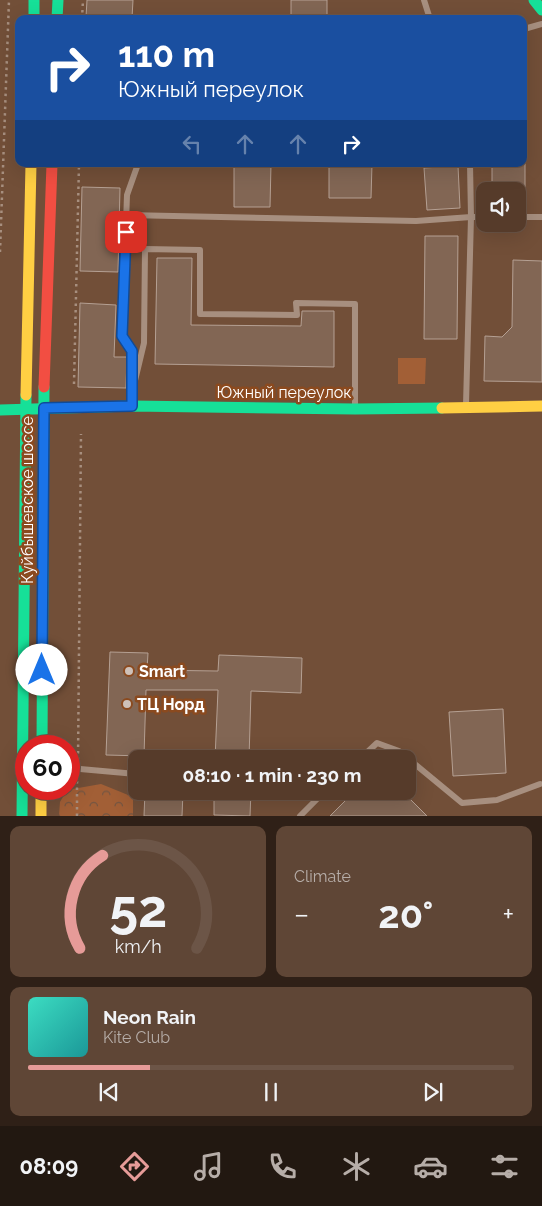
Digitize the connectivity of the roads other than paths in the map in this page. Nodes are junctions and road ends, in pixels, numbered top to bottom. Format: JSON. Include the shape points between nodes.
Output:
{"nodes":[{"id":1,"x":34,"y":0,"type":"edge"},
{"id":2,"x":58,"y":0,"type":"edge"},
{"id":3,"x":424,"y":0,"type":"edge"},
{"id":4,"x":534,"y":0,"type":"edge"},
{"id":5,"x":542,"y":10,"type":"edge"},
{"id":6,"x":34,"y":15,"type":"edge"},
{"id":7,"x":57,"y":15,"type":"edge"},
{"id":8,"x":429,"y":15,"type":"edge"},
{"id":9,"x":542,"y":24,"type":"edge"},
{"id":10,"x":527,"y":28,"type":"edge"},
{"id":11,"x":31,"y":167,"type":"edge"},
{"id":12,"x":52,"y":167,"type":"edge"},
{"id":13,"x":137,"y":167,"type":"edge"},
{"id":14,"x":470,"y":167,"type":"edge"},
{"id":15,"x":126,"y":215,"type":"junction"},
{"id":16,"x":471,"y":216,"type":"junction"},
{"id":17,"x":476,"y":216,"type":"edge"},
{"id":18,"x":526,"y":217,"type":"edge"},
{"id":19,"x":542,"y":217,"type":"edge"},
{"id":20,"x":132,"y":393,"type":"junction"},
{"id":21,"x":132,"y":406,"type":"junction"},
{"id":22,"x":542,"y":406,"type":"edge"},
{"id":23,"x":466,"y":407,"type":"junction"},
{"id":24,"x":44,"y":408,"type":"junction"},
{"id":25,"x":26,"y":409,"type":"junction"},
{"id":26,"x":355,"y":409,"type":"junction"},
{"id":27,"x":0,"y":410,"type":"edge"},
{"id":28,"x":42,"y":735,"type":"edge"},
{"id":29,"x":370,"y":750,"type":"edge"},
{"id":30,"x":396,"y":750,"type":"edge"},
{"id":31,"x":416,"y":765,"type":"edge"},
{"id":32,"x":80,"y":768,"type":"edge"},
{"id":33,"x":128,"y":773,"type":"edge"},
{"id":34,"x":540,"y":784,"type":"dead end"},
{"id":35,"x":41,"y":800,"type":"edge"},
{"id":36,"x":316,"y":800,"type":"edge"},
{"id":37,"x":22,"y":816,"type":"edge"},
{"id":38,"x":41,"y":816,"type":"edge"},
{"id":39,"x":300,"y":816,"type":"edge"}],
"edges":[{"from":1,"to":6,"type":"main road"},
{"from":2,"to":7,"type":"main road"},
{"from":3,"to":8,"type":"lane"},
{"from":4,"to":5,"type":"main road"},
{"from":9,"to":10,"type":"lane"},
{"from":11,"to":25,"type":"main road","name":"Куйбышевское шоссе"},
{"from":12,"to":24,"type":"main road","name":"Куйбышевское шоссе"},
{"from":13,"to":15,"type":"lane","via":[[127,195]]},
{"from":14,"to":16,"type":"lane"},
{"from":15,"to":16,"type":"lane","via":[[416,221]]},
{"from":15,"to":20,"type":"lane","via":[[122,336],[132,351]]},
{"from":16,"to":17,"type":"lane"},
{"from":16,"to":23,"type":"lane"},
{"from":18,"to":19,"type":"lane"},
{"from":20,"to":21,"type":"lane"},
{"from":20,"to":26,"type":"lane","via":[[144,343],[145,249],[200,250],[200,314],[296,315],[296,303],[354,304]]},
{"from":21,"to":24,"type":"main road","name":"Южный переулок"},
{"from":21,"to":26,"type":"main road","name":"Южный переулок"},
{"from":22,"to":23,"type":"main road","name":"Южный переулок"},
{"from":23,"to":26,"type":"main road","name":"Южный переулок"},
{"from":24,"to":25,"type":"main road","name":"Южный переулок"},
{"from":24,"to":28,"type":"main road","name":"Куйбышевское шоссе"},
{"from":25,"to":27,"type":"main road","name":"Южный переулок"},
{"from":25,"to":37,"type":"main road","name":"Куйбышевское шоссе"},
{"from":29,"to":30,"type":"lane","via":[[377,743]]},
{"from":31,"to":34,"type":"lane","via":[[462,803],[497,800]]},
{"from":32,"to":33,"type":"lane"},
{"from":35,"to":38,"type":"main road"},
{"from":36,"to":39,"type":"lane"}]}
